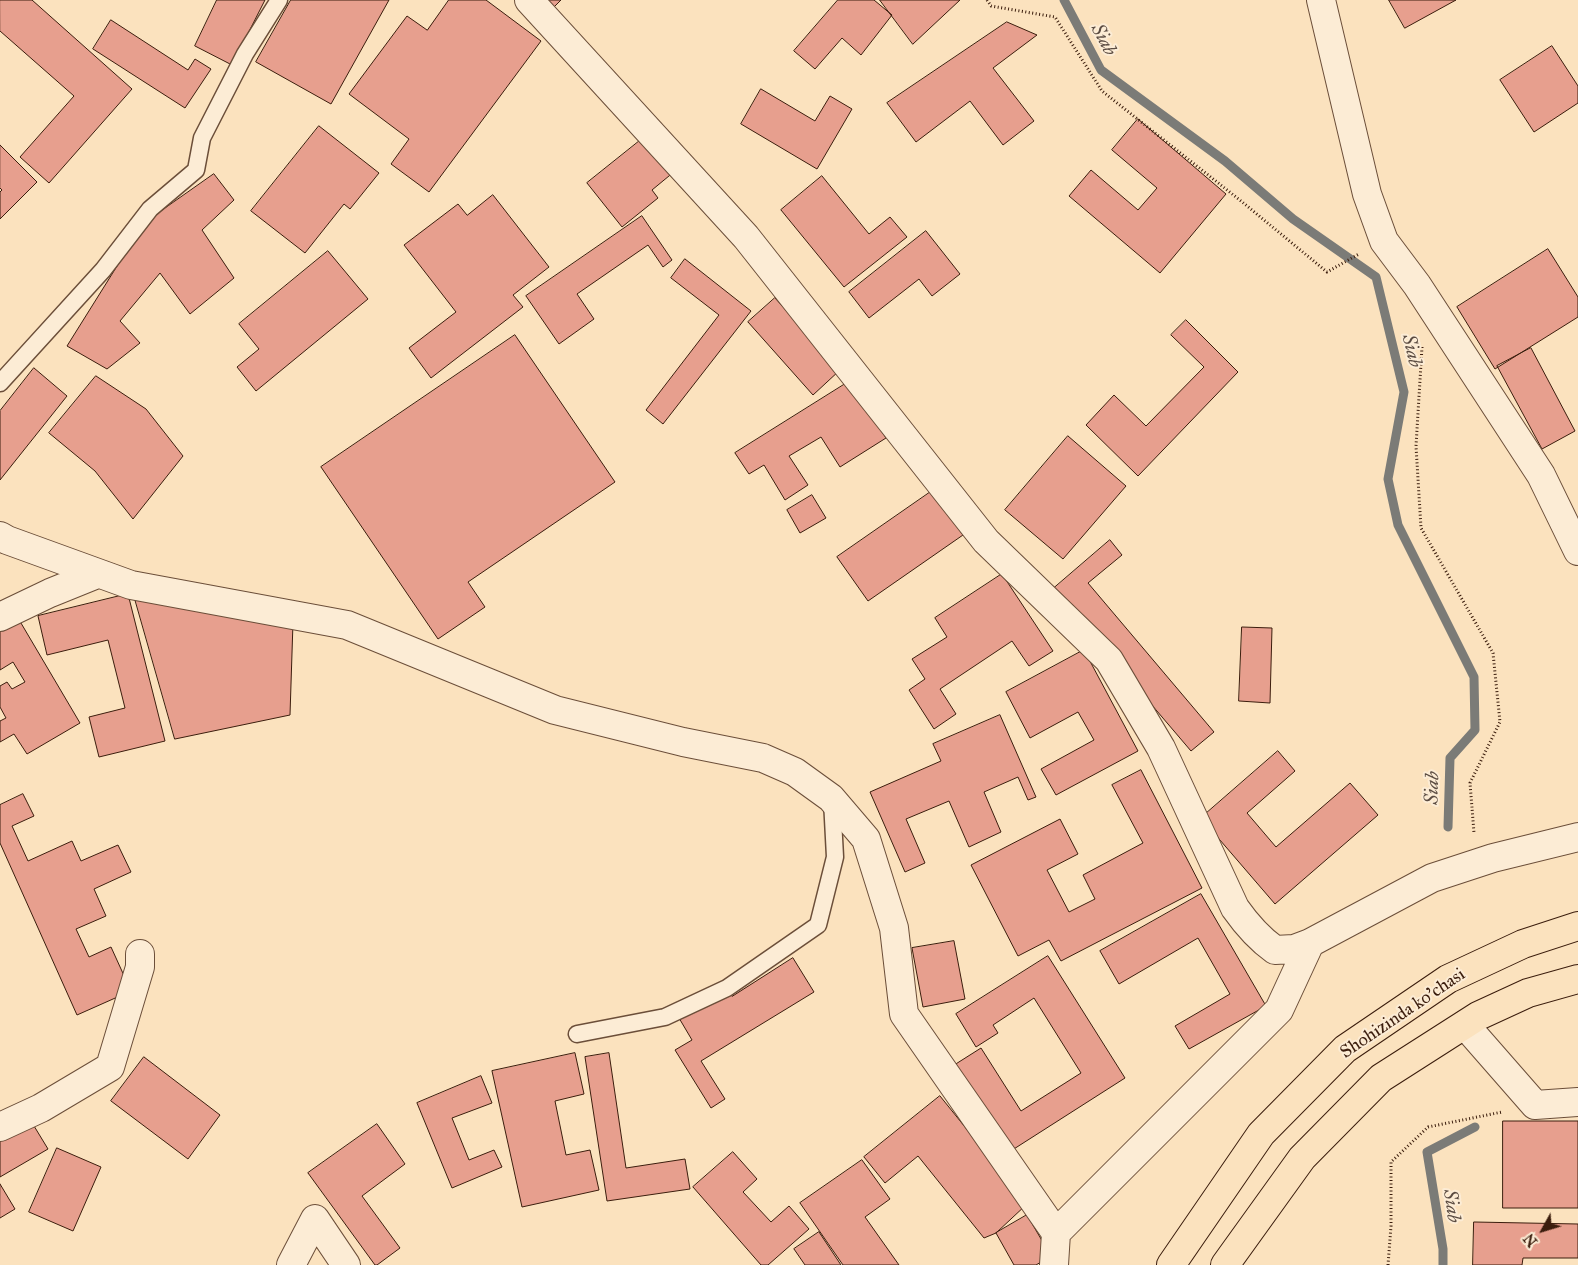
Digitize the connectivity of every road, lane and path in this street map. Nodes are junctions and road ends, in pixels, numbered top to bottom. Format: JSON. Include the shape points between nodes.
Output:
{"nodes":[{"id":1,"x":279,"y":0,"type":"edge"},
{"id":2,"x":529,"y":0,"type":"edge"},
{"id":3,"x":988,"y":0,"type":"edge"},
{"id":4,"x":1321,"y":0,"type":"edge"},
{"id":5,"x":1360,"y":254,"type":"dead end"},
{"id":6,"x":1418,"y":340,"type":"dead end"},
{"id":7,"x":0,"y":383,"type":"edge"},
{"id":8,"x":0,"y":536,"type":"edge"},
{"id":9,"x":1578,"y":551,"type":"edge"},
{"id":10,"x":97,"y":574,"type":"junction"},
{"id":11,"x":0,"y":617,"type":"edge"},
{"id":12,"x":832,"y":798,"type":"junction"},
{"id":13,"x":1578,"y":837,"type":"edge"},
{"id":14,"x":1476,"y":864,"type":"junction"},
{"id":15,"x":1578,"y":926,"type":"edge"},
{"id":16,"x":1310,"y":943,"type":"junction"},
{"id":17,"x":140,"y":954,"type":"dead end"},
{"id":18,"x":1578,"y":979,"type":"edge"},
{"id":19,"x":1465,"y":1024,"type":"junction"},
{"id":20,"x":577,"y":1034,"type":"dead end"},
{"id":21,"x":1578,"y":1102,"type":"edge"},
{"id":22,"x":1535,"y":1105,"type":"junction"},
{"id":23,"x":0,"y":1127,"type":"edge"},
{"id":24,"x":1056,"y":1233,"type":"junction"},
{"id":25,"x":290,"y":1265,"type":"edge"},
{"id":26,"x":346,"y":1265,"type":"edge"},
{"id":27,"x":1054,"y":1265,"type":"edge"},
{"id":28,"x":1171,"y":1265,"type":"edge"},
{"id":29,"x":1225,"y":1265,"type":"edge"},
{"id":30,"x":1388,"y":1265,"type":"edge"}],
"edges":[{"from":1,"to":7,"type":"lane","via":[[246,54],[202,138],[196,170],[150,210],[103,270]]},
{"from":2,"to":16,"type":"street","via":[[746,237],[986,541],[1109,660],[1161,748],[1235,908],[1250,929],[1275,950],[1294,949]]},
{"from":3,"to":5,"type":"path","via":[[991,6],[1055,17],[1102,91],[1327,272]]},
{"from":4,"to":9,"type":"street","via":[[1367,194],[1384,242],[1417,285],[1541,475]]},
{"from":6,"to":14,"type":"path","via":[[1422,348],[1416,446],[1421,528],[1493,653],[1500,722],[1470,783]]},
{"from":8,"to":10,"type":"street"},
{"from":10,"to":11,"type":"street"},
{"from":10,"to":12,"type":"street","via":[[131,585],[347,626],[555,710],[763,758],[795,772]]},
{"from":12,"to":20,"type":"lane","via":[[835,857],[818,925],[728,988],[666,1017]]},
{"from":12,"to":24,"type":"street","via":[[866,839],[894,928],[904,1014]]},
{"from":13,"to":14,"type":"street"},
{"from":14,"to":16,"type":"street","via":[[1432,878]]},
{"from":15,"to":28,"type":"main road","name":"Shohizinda ko'chasi","via":[[1523,944],[1448,979],[1345,1049],[1261,1134]]},
{"from":16,"to":24,"type":"street","via":[[1279,1010]]},
{"from":17,"to":23,"type":"street","via":[[140,967],[110,1067],[41,1108]]},
{"from":18,"to":19,"type":"main road","via":[[1528,993]]},
{"from":19,"to":22,"type":"street"},
{"from":19,"to":29,"type":"main road","via":[[1381,1078],[1302,1158]]},
{"from":21,"to":22,"type":"street"},
{"from":22,"to":30,"type":"path","via":[[1428,1127],[1391,1162]]},
{"from":24,"to":27,"type":"street"},
{"from":25,"to":26,"type":"street","via":[[315,1219]]}]}
